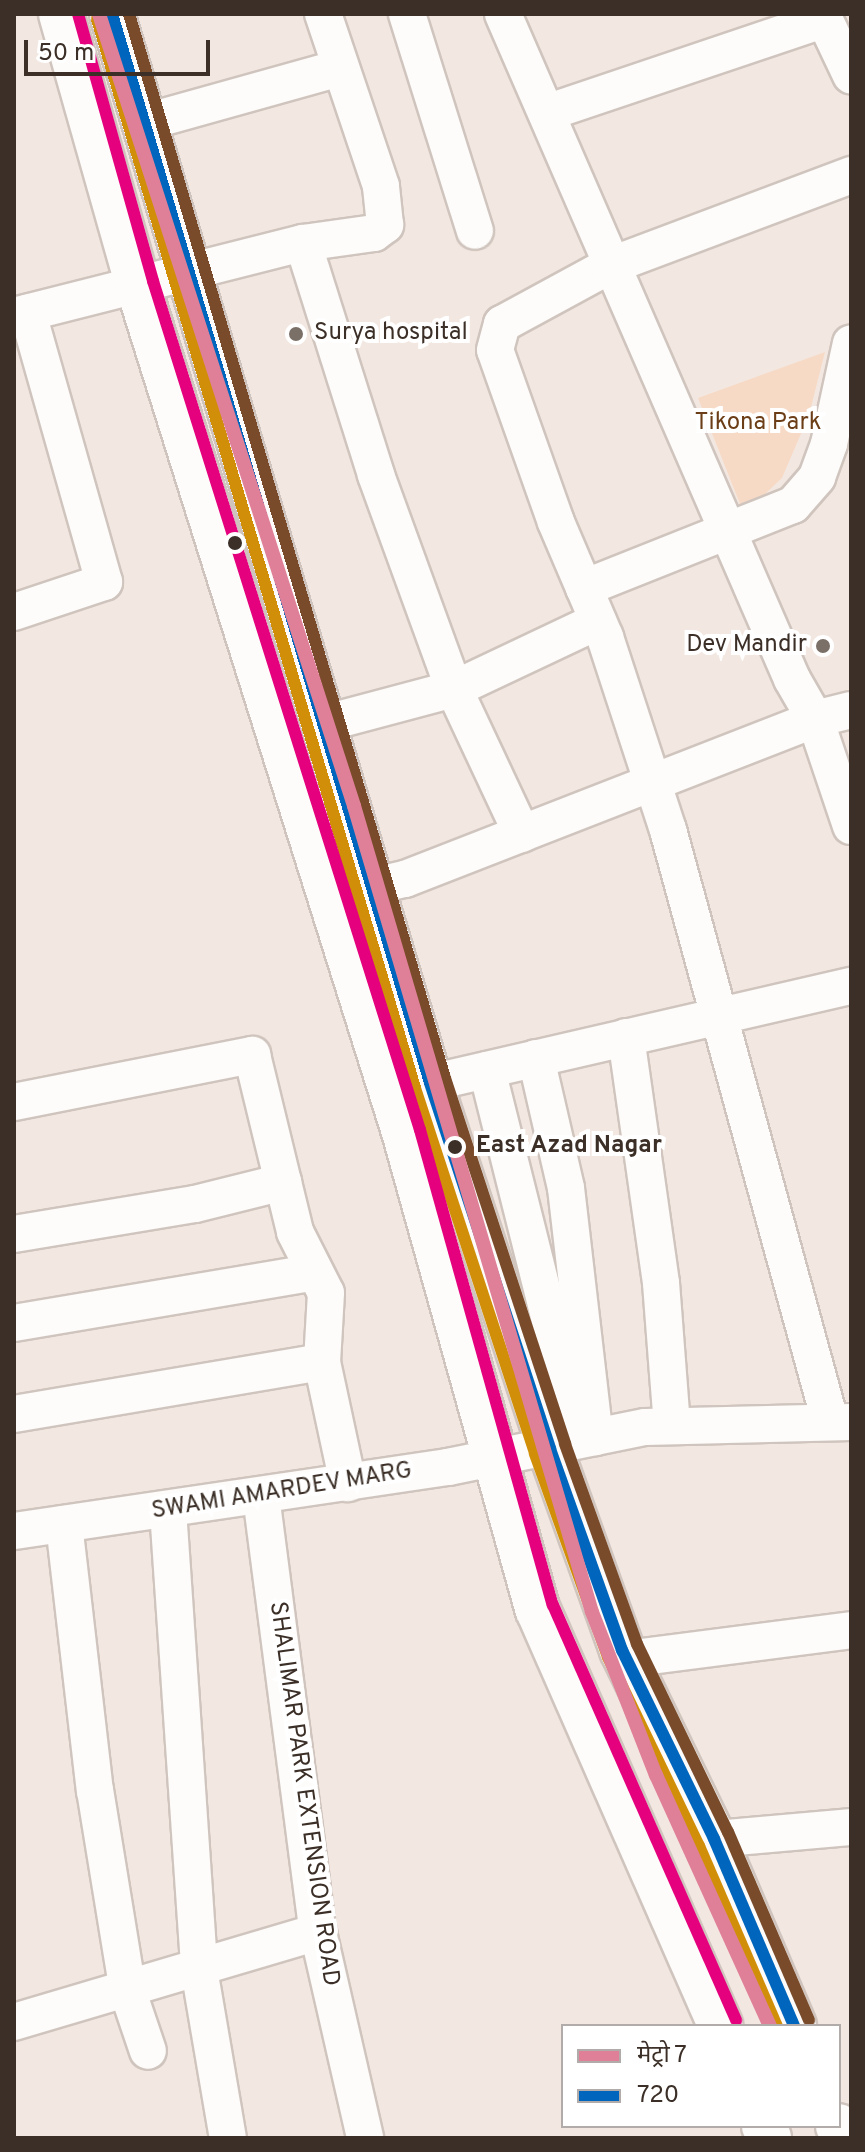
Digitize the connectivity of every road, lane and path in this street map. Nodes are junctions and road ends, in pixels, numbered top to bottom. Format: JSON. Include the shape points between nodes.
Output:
{"nodes":[{"id":1,"x":61,"y":14,"type":"edge"},
{"id":2,"x":112,"y":14,"type":"edge"},
{"id":3,"x":323,"y":14,"type":"edge"},
{"id":4,"x":407,"y":14,"type":"edge"},
{"id":5,"x":503,"y":14,"type":"edge"},
{"id":6,"x":823,"y":17,"type":"edge"},
{"id":7,"x":340,"y":68,"type":"junction"},
{"id":8,"x":851,"y":75,"type":"edge"},
{"id":9,"x":549,"y":112,"type":"junction"},
{"id":10,"x":146,"y":122,"type":"junction"},
{"id":11,"x":851,"y":175,"type":"edge"},
{"id":12,"x":475,"y":231,"type":"dead end"},
{"id":13,"x":303,"y":243,"type":"junction"},
{"id":14,"x":609,"y":266,"type":"junction"},
{"id":15,"x":192,"y":274,"type":"junction"},
{"id":16,"x":125,"y":290,"type":"junction"},
{"id":17,"x":21,"y":314,"type":"edge"},
{"id":18,"x":851,"y":343,"type":"edge"},
{"id":19,"x":730,"y":531,"type":"junction"},
{"id":20,"x":584,"y":588,"type":"junction"},
{"id":21,"x":14,"y":612,"type":"edge"},
{"id":22,"x":598,"y":621,"type":"junction"},
{"id":23,"x":454,"y":689,"type":"junction"},
{"id":24,"x":851,"y":710,"type":"edge"},
{"id":25,"x":815,"y":719,"type":"junction"},
{"id":26,"x":326,"y":723,"type":"junction"},
{"id":27,"x":653,"y":781,"type":"junction"},
{"id":28,"x":851,"y":826,"type":"edge"},
{"id":29,"x":522,"y":834,"type":"junction"},
{"id":30,"x":374,"y":886,"type":"junction"},
{"id":31,"x":851,"y":986,"type":"edge"},
{"id":32,"x":723,"y":1015,"type":"junction"},
{"id":33,"x":626,"y":1037,"type":"junction"},
{"id":34,"x":536,"y":1058,"type":"junction"},
{"id":35,"x":487,"y":1070,"type":"junction"},
{"id":36,"x":430,"y":1083,"type":"junction"},
{"id":37,"x":14,"y":1102,"type":"edge"},
{"id":38,"x":283,"y":1182,"type":"junction"},
{"id":39,"x":14,"y":1234,"type":"edge"},
{"id":40,"x":315,"y":1272,"type":"junction"},
{"id":41,"x":14,"y":1323,"type":"edge"},
{"id":42,"x":322,"y":1362,"type":"junction"},
{"id":43,"x":16,"y":1407,"type":"edge"},
{"id":44,"x":840,"y":1422,"type":"edge"},
{"id":45,"x":672,"y":1426,"type":"junction"},
{"id":46,"x":575,"y":1442,"type":"junction"},
{"id":47,"x":495,"y":1458,"type":"junction"},
{"id":48,"x":348,"y":1483,"type":"junction"},
{"id":49,"x":261,"y":1496,"type":"junction"},
{"id":50,"x":168,"y":1510,"type":"junction"},
{"id":51,"x":64,"y":1524,"type":"junction"},
{"id":52,"x":14,"y":1531,"type":"edge"},
{"id":53,"x":851,"y":1630,"type":"edge"},
{"id":54,"x":626,"y":1659,"type":"junction"},
{"id":55,"x":851,"y":1827,"type":"edge"},
{"id":56,"x":714,"y":1839,"type":"junction"},
{"id":57,"x":318,"y":1932,"type":"junction"},
{"id":58,"x":199,"y":1969,"type":"junction"},
{"id":59,"x":128,"y":1992,"type":"junction"},
{"id":60,"x":14,"y":2022,"type":"edge"},
{"id":61,"x":720,"y":2024,"type":"edge"},
{"id":62,"x":793,"y":2024,"type":"edge"},
{"id":63,"x":148,"y":2051,"type":"dead end"},
{"id":64,"x":228,"y":2138,"type":"edge"},
{"id":65,"x":365,"y":2138,"type":"edge"}],
"edges":[{"from":1,"to":16,"type":"main road"},
{"from":2,"to":10,"type":"main road"},
{"from":3,"to":7,"type":"street"},
{"from":4,"to":12,"type":"street"},
{"from":5,"to":9,"type":"street"},
{"from":6,"to":8,"type":"street"},
{"from":6,"to":9,"type":"street"},
{"from":7,"to":10,"type":"street"},
{"from":7,"to":13,"type":"street","via":[[381,186],[385,225],[374,233]]},
{"from":9,"to":14,"type":"street"},
{"from":10,"to":15,"type":"main road"},
{"from":11,"to":14,"type":"street"},
{"from":13,"to":15,"type":"street"},
{"from":13,"to":23,"type":"street","via":[[376,475]]},
{"from":14,"to":19,"type":"street"},
{"from":14,"to":20,"type":"street","via":[[502,324],[496,334],[495,350]]},
{"from":15,"to":16,"type":"street"},
{"from":15,"to":26,"type":"main road"},
{"from":16,"to":17,"type":"street"},
{"from":16,"to":47,"type":"main road","via":[[401,1121]]},
{"from":17,"to":21,"type":"street","via":[[104,582]]},
{"from":18,"to":19,"type":"street","via":[[817,477],[793,505]]},
{"from":19,"to":20,"type":"street"},
{"from":19,"to":25,"type":"street","via":[[792,679]]},
{"from":20,"to":22,"type":"street"},
{"from":22,"to":23,"type":"street"},
{"from":22,"to":27,"type":"street"},
{"from":23,"to":26,"type":"street"},
{"from":23,"to":29,"type":"street"},
{"from":24,"to":25,"type":"street"},
{"from":25,"to":27,"type":"street"},
{"from":25,"to":28,"type":"street"},
{"from":26,"to":30,"type":"main road"},
{"from":27,"to":29,"type":"street"},
{"from":27,"to":32,"type":"street"},
{"from":29,"to":30,"type":"street"},
{"from":30,"to":36,"type":"main road"},
{"from":31,"to":32,"type":"street"},
{"from":32,"to":33,"type":"street"},
{"from":32,"to":44,"type":"street","via":[[733,1079]]},
{"from":33,"to":34,"type":"street"},
{"from":33,"to":45,"type":"street","via":[[661,1283]]},
{"from":34,"to":35,"type":"street"},
{"from":34,"to":46,"type":"street","via":[[566,1188]]},
{"from":35,"to":36,"type":"street"},
{"from":35,"to":46,"type":"street"},
{"from":36,"to":46,"type":"main road"},
{"from":37,"to":38,"type":"street","via":[[252,1055]]},
{"from":38,"to":39,"type":"street","via":[[195,1204]]},
{"from":38,"to":40,"type":"street","via":[[295,1232]]},
{"from":40,"to":41,"type":"street"},
{"from":40,"to":42,"type":"street","via":[[326,1293]]},
{"from":42,"to":43,"type":"street"},
{"from":42,"to":48,"type":"street"},
{"from":44,"to":45,"type":"street","name":"SWAMI AMARDEV MARG"},
{"from":45,"to":46,"type":"street","name":"SWAMI AMARDEV MARG"},
{"from":46,"to":47,"type":"street","name":"SWAMI AMARDEV MARG"},
{"from":46,"to":54,"type":"main road"},
{"from":47,"to":48,"type":"street","name":"SWAMI AMARDEV MARG"},
{"from":47,"to":61,"type":"main road","via":[[538,1610]]},
{"from":48,"to":49,"type":"street","name":"SWAMI AMARDEV MARG"},
{"from":49,"to":50,"type":"street","name":"SWAMI AMARDEV MARG"},
{"from":49,"to":57,"type":"street","name":"SHALIMAR PARK EXTENSION ROAD"},
{"from":50,"to":51,"type":"street","name":"SWAMI AMARDEV MARG"},
{"from":50,"to":58,"type":"street"},
{"from":51,"to":52,"type":"street","name":"SWAMI AMARDEV MARG"},
{"from":51,"to":59,"type":"street","via":[[95,1790]]},
{"from":53,"to":54,"type":"street"},
{"from":54,"to":56,"type":"main road"},
{"from":55,"to":56,"type":"street"},
{"from":56,"to":62,"type":"main road"},
{"from":57,"to":58,"type":"street"},
{"from":57,"to":65,"type":"street","name":"SHALIMAR PARK EXTENSION ROAD"},
{"from":58,"to":59,"type":"street"},
{"from":58,"to":64,"type":"street"},
{"from":59,"to":60,"type":"street"},
{"from":59,"to":63,"type":"street"}]}
